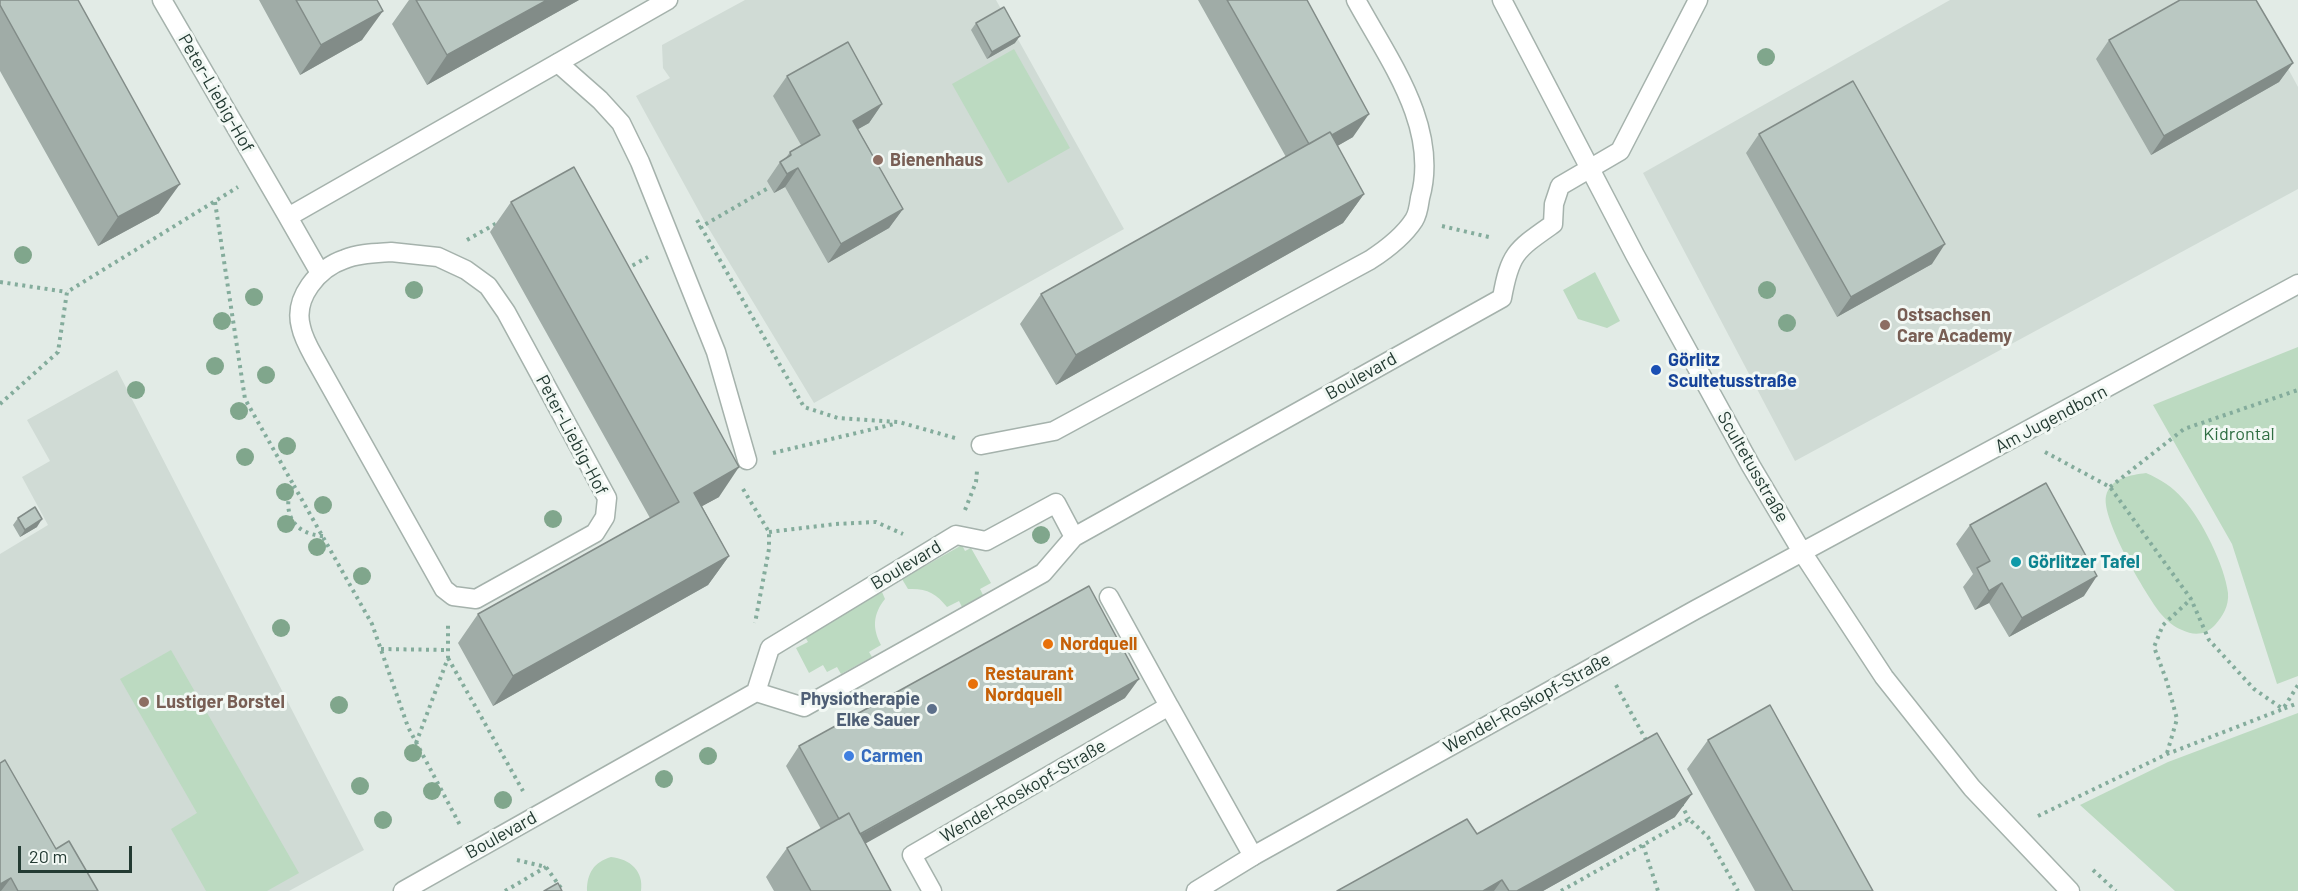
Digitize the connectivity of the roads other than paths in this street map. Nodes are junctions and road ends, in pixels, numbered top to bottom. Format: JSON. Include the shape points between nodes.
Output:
{"nodes":[{"id":1,"x":162,"y":0,"type":"edge"},
{"id":2,"x":668,"y":0,"type":"edge"},
{"id":3,"x":1356,"y":0,"type":"edge"},
{"id":4,"x":1502,"y":0,"type":"edge"},
{"id":5,"x":1698,"y":0,"type":"edge"},
{"id":6,"x":558,"y":63,"type":"junction"},
{"id":7,"x":1590,"y":169,"type":"junction"},
{"id":8,"x":288,"y":217,"type":"junction"},
{"id":9,"x":320,"y":273,"type":"junction"},
{"id":10,"x":2298,"y":284,"type":"edge"},
{"id":11,"x":981,"y":445,"type":"road end"},
{"id":12,"x":747,"y":460,"type":"road end"},
{"id":13,"x":1074,"y":537,"type":"junction"},
{"id":14,"x":1802,"y":552,"type":"junction"},
{"id":15,"x":1109,"y":597,"type":"dead end"},
{"id":16,"x":756,"y":692,"type":"junction"},
{"id":17,"x":1169,"y":706,"type":"junction"},
{"id":18,"x":1253,"y":856,"type":"junction"},
{"id":19,"x":403,"y":891,"type":"edge"},
{"id":20,"x":932,"y":891,"type":"edge"},
{"id":21,"x":1196,"y":891,"type":"edge"},
{"id":22,"x":2070,"y":891,"type":"edge"}],
"edges":[{"from":1,"to":8,"type":"street","name":"Peter-Liebig-Hof"},
{"from":2,"to":6,"type":"street"},
{"from":3,"to":11,"type":"street","via":[[1400,81],[1421,130],[1423,190],[1415,219],[1394,244],[1053,431]]},
{"from":4,"to":7,"type":"street","name":"Scultetusstraße"},
{"from":5,"to":7,"type":"street","via":[[1620,151]]},
{"from":6,"to":8,"type":"street"},
{"from":6,"to":12,"type":"street","via":[[621,123],[640,162],[716,352]]},
{"from":7,"to":13,"type":"street","name":"Boulevard","via":[[1560,186],[1553,224],[1523,245],[1507,267],[1502,298]]},
{"from":7,"to":14,"type":"street","name":"Scultetusstraße"},
{"from":8,"to":9,"type":"street","name":"Peter-Liebig-Hof"},
{"from":9,"to":9,"type":"street","name":"Peter-Liebig-Hof","via":[[344,259],[391,252],[438,257],[488,286],[607,498],[605,517],[595,532],[476,599],[453,596],[444,589],[301,327],[298,310]]},
{"from":10,"to":14,"type":"street","name":"Am Jugendborn"},
{"from":13,"to":16,"type":"street","name":"Boulevard","via":[[1043,573],[804,707]]},
{"from":13,"to":16,"type":"street","name":"Boulevard","via":[[1056,503],[986,541],[956,535],[770,648]]},
{"from":14,"to":18,"type":"street","name":"Wendel-Roskopf-Straße"},
{"from":14,"to":22,"type":"street","name":"Scultetusstraße","via":[[1884,677],[1972,788]]},
{"from":15,"to":17,"type":"street"},
{"from":16,"to":19,"type":"street","name":"Boulevard"},
{"from":17,"to":18,"type":"street"},
{"from":17,"to":20,"type":"street","name":"Wendel-Roskopf-Straße","via":[[912,855]]},
{"from":18,"to":21,"type":"street","name":"Wendel-Roskopf-Straße"}]}
